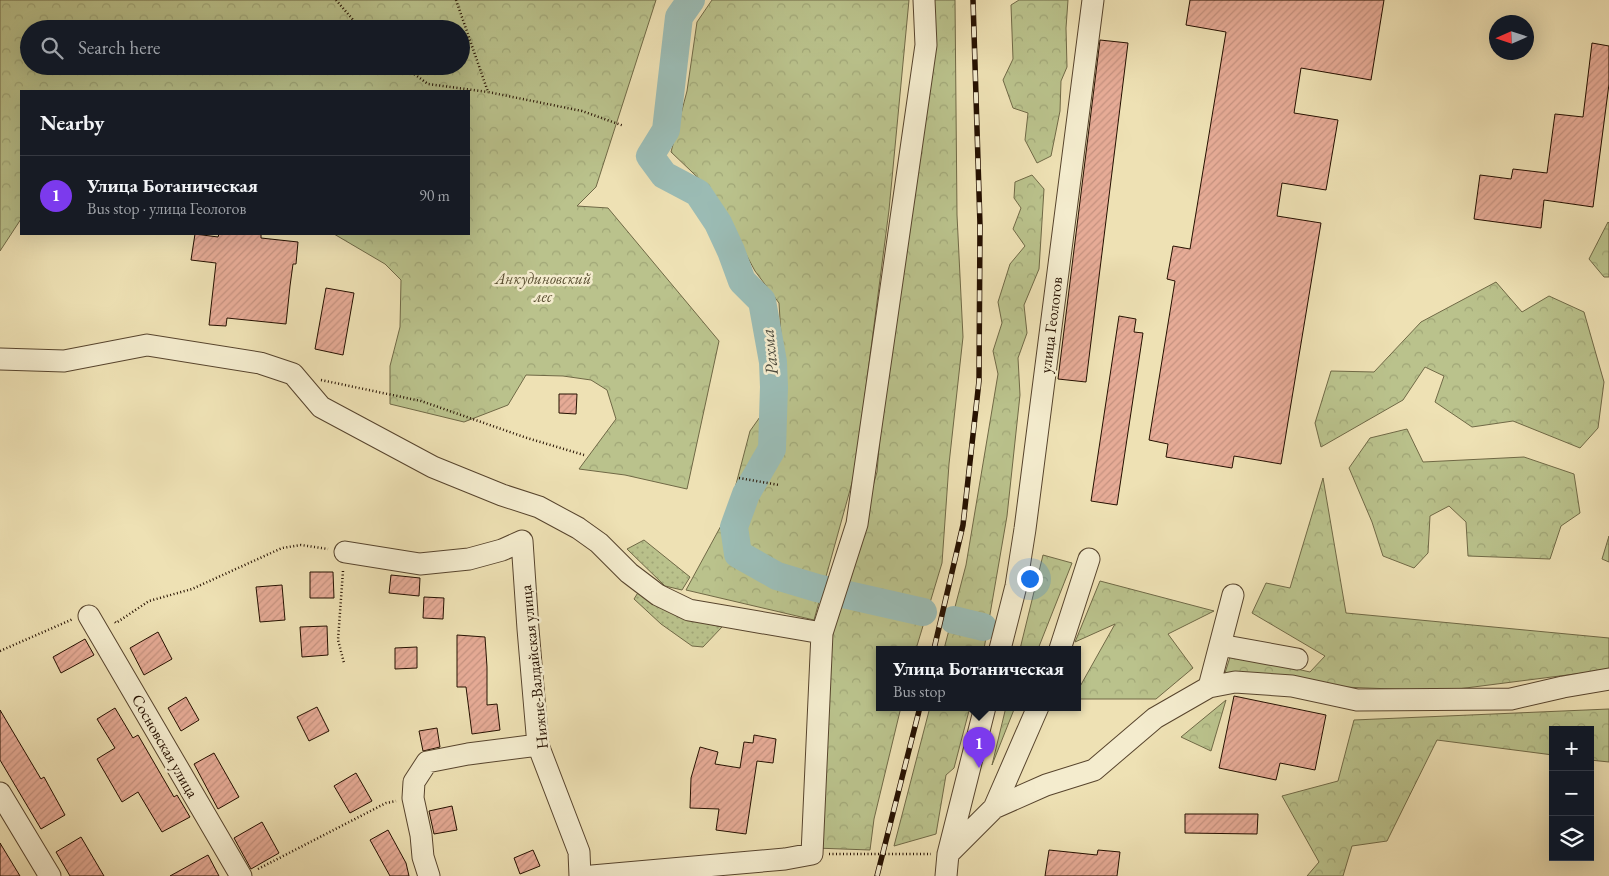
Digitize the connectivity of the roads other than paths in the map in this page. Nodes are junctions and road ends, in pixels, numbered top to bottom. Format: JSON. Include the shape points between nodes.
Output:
{"nodes":[{"id":1,"x":924,"y":0,"type":"edge"},
{"id":2,"x":1093,"y":0,"type":"edge"},
{"id":3,"x":0,"y":358,"type":"edge"},
{"id":4,"x":345,"y":552,"type":"road end"},
{"id":5,"x":1088,"y":559,"type":"dead end"},
{"id":6,"x":1233,"y":595,"type":"dead end"},
{"id":7,"x":89,"y":616,"type":"road end"},
{"id":8,"x":822,"y":633,"type":"junction"},
{"id":9,"x":1220,"y":645,"type":"junction"},
{"id":10,"x":1001,"y":646,"type":"edge"},
{"id":11,"x":1061,"y":646,"type":"edge"},
{"id":12,"x":1297,"y":659,"type":"dead end"},
{"id":13,"x":1609,"y":678,"type":"edge"},
{"id":14,"x":1209,"y":687,"type":"junction"},
{"id":15,"x":984,"y":711,"type":"edge"},
{"id":16,"x":1036,"y":711,"type":"edge"},
{"id":17,"x":538,"y":745,"type":"junction"},
{"id":18,"x":0,"y":793,"type":"edge"},
{"id":19,"x":994,"y":808,"type":"junction"},
{"id":20,"x":951,"y":870,"type":"edge"},
{"id":21,"x":248,"y":874,"type":"edge"},
{"id":22,"x":50,"y":876,"type":"edge"},
{"id":23,"x":429,"y":876,"type":"edge"},
{"id":24,"x":580,"y":876,"type":"edge"},
{"id":25,"x":592,"y":876,"type":"edge"}],
"edges":[{"from":1,"to":8,"type":"street","via":[[926,45],[857,524]]},
{"from":2,"to":10,"type":"street","name":"улица Геологов","via":[[1025,529],[1016,586]]},
{"from":3,"to":8,"type":"street","via":[[64,361],[147,345],[260,363],[293,374],[330,412],[433,467],[539,507],[578,528],[658,595],[689,610]]},
{"from":4,"to":17,"type":"street","name":"Нижне-Валдайская улица","via":[[420,564],[469,559],[522,541]]},
{"from":5,"to":11,"type":"street"},
{"from":6,"to":9,"type":"street"},
{"from":7,"to":21,"type":"street","name":"Сосновская улица"},
{"from":8,"to":25,"type":"street","via":[[812,854]]},
{"from":9,"to":12,"type":"street"},
{"from":9,"to":14,"type":"street"},
{"from":13,"to":14,"type":"street","via":[[1511,700],[1357,700],[1292,686],[1235,682]]},
{"from":14,"to":19,"type":"street","via":[[1156,718],[1094,770],[1046,785]]},
{"from":15,"to":20,"type":"street"},
{"from":16,"to":19,"type":"street"},
{"from":17,"to":23,"type":"street","via":[[427,762],[414,782],[413,798]]},
{"from":17,"to":24,"type":"street","name":"Нижне-Валдайская улица","via":[[579,852]]},
{"from":18,"to":22,"type":"street"},
{"from":19,"to":20,"type":"street"}]}
